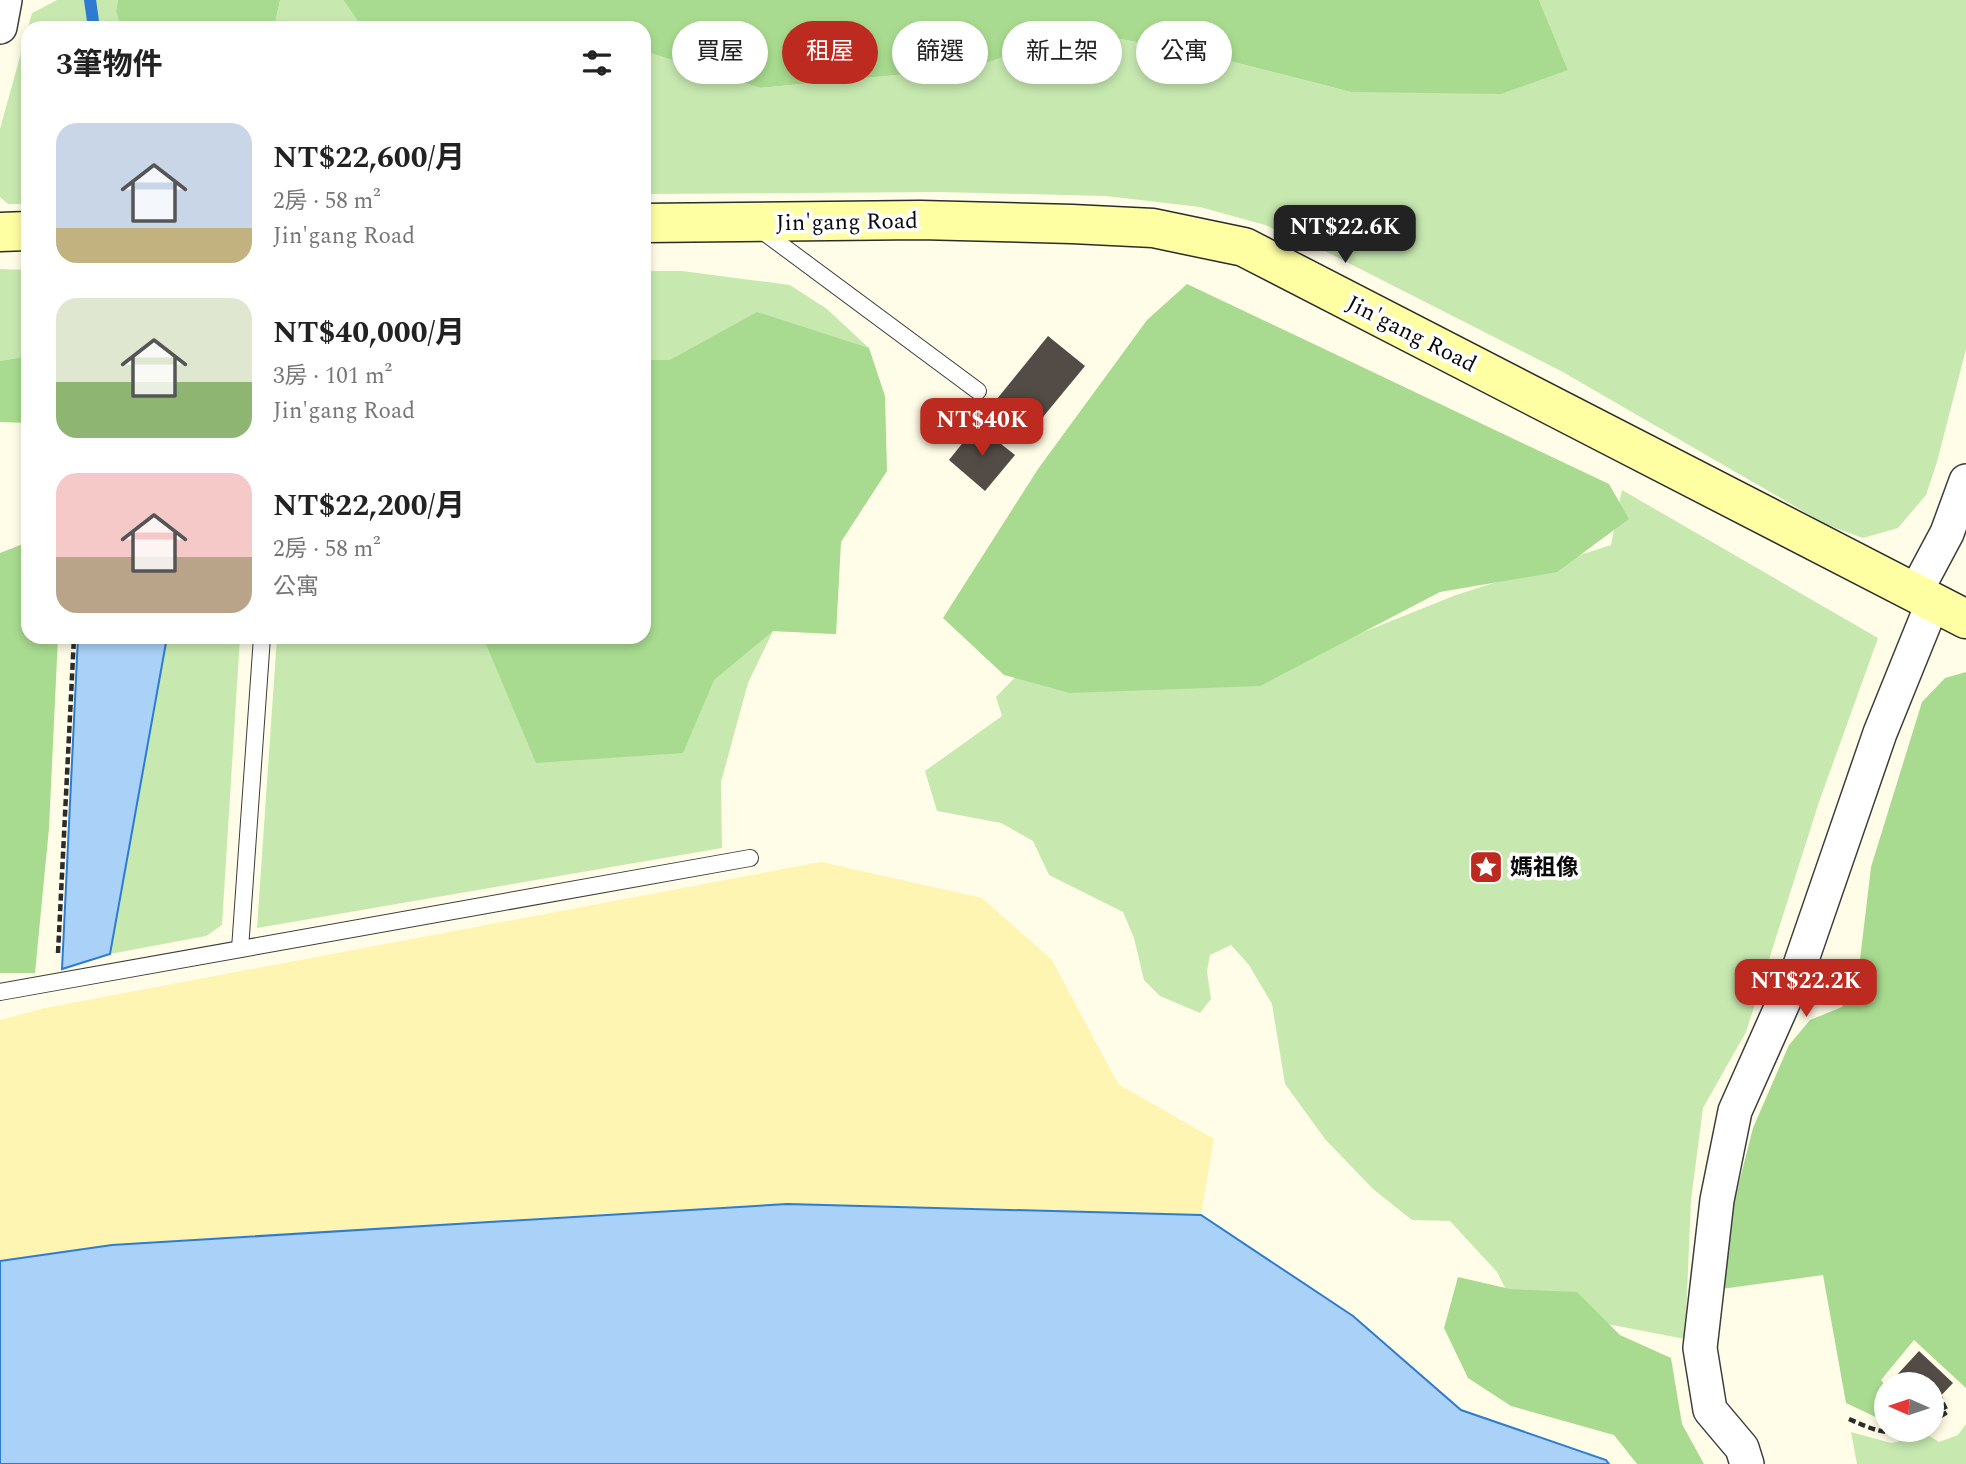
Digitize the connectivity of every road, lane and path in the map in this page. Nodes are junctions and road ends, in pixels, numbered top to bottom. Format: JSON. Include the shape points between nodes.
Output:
{"nodes":[{"id":1,"x":5,"y":0,"type":"edge"},
{"id":2,"x":0,"y":27,"type":"edge"},
{"id":3,"x":751,"y":222,"type":"junction"},
{"id":4,"x":651,"y":223,"type":"edge"},
{"id":5,"x":21,"y":231,"type":"edge"},
{"id":6,"x":0,"y":232,"type":"edge"},
{"id":7,"x":978,"y":391,"type":"dead end"},
{"id":8,"x":1966,"y":481,"type":"edge"},
{"id":9,"x":1938,"y":605,"type":"edge"},
{"id":10,"x":74,"y":644,"type":"edge"},
{"id":11,"x":262,"y":644,"type":"edge"},
{"id":12,"x":750,"y":858,"type":"dead end"},
{"id":13,"x":240,"y":949,"type":"junction"},
{"id":14,"x":57,"y":982,"type":"junction"},
{"id":15,"x":0,"y":992,"type":"edge"},
{"id":16,"x":1849,"y":1419,"type":"dead end"},
{"id":17,"x":1874,"y":1430,"type":"edge"},
{"id":18,"x":1748,"y":1464,"type":"edge"}],
"edges":[{"from":1,"to":2,"type":"street"},
{"from":3,"to":4,"type":"main road","name":"Jin'gang Road"},
{"from":3,"to":7,"type":"lane"},
{"from":3,"to":9,"type":"main road","name":"Jin'gang Road","via":[[1072,223],[1153,228],[1244,247]]},
{"from":5,"to":6,"type":"main road"},
{"from":8,"to":9,"type":"street","via":[[1947,533]]},
{"from":9,"to":18,"type":"street","via":[[1880,733],[1800,965],[1735,1111],[1717,1200],[1700,1348],[1710,1410],[1742,1448]]},
{"from":10,"to":14,"type":"path"},
{"from":11,"to":13,"type":"lane"},
{"from":12,"to":13,"type":"lane"},
{"from":13,"to":14,"type":"lane"},
{"from":14,"to":15,"type":"lane"},
{"from":16,"to":17,"type":"path"}]}
